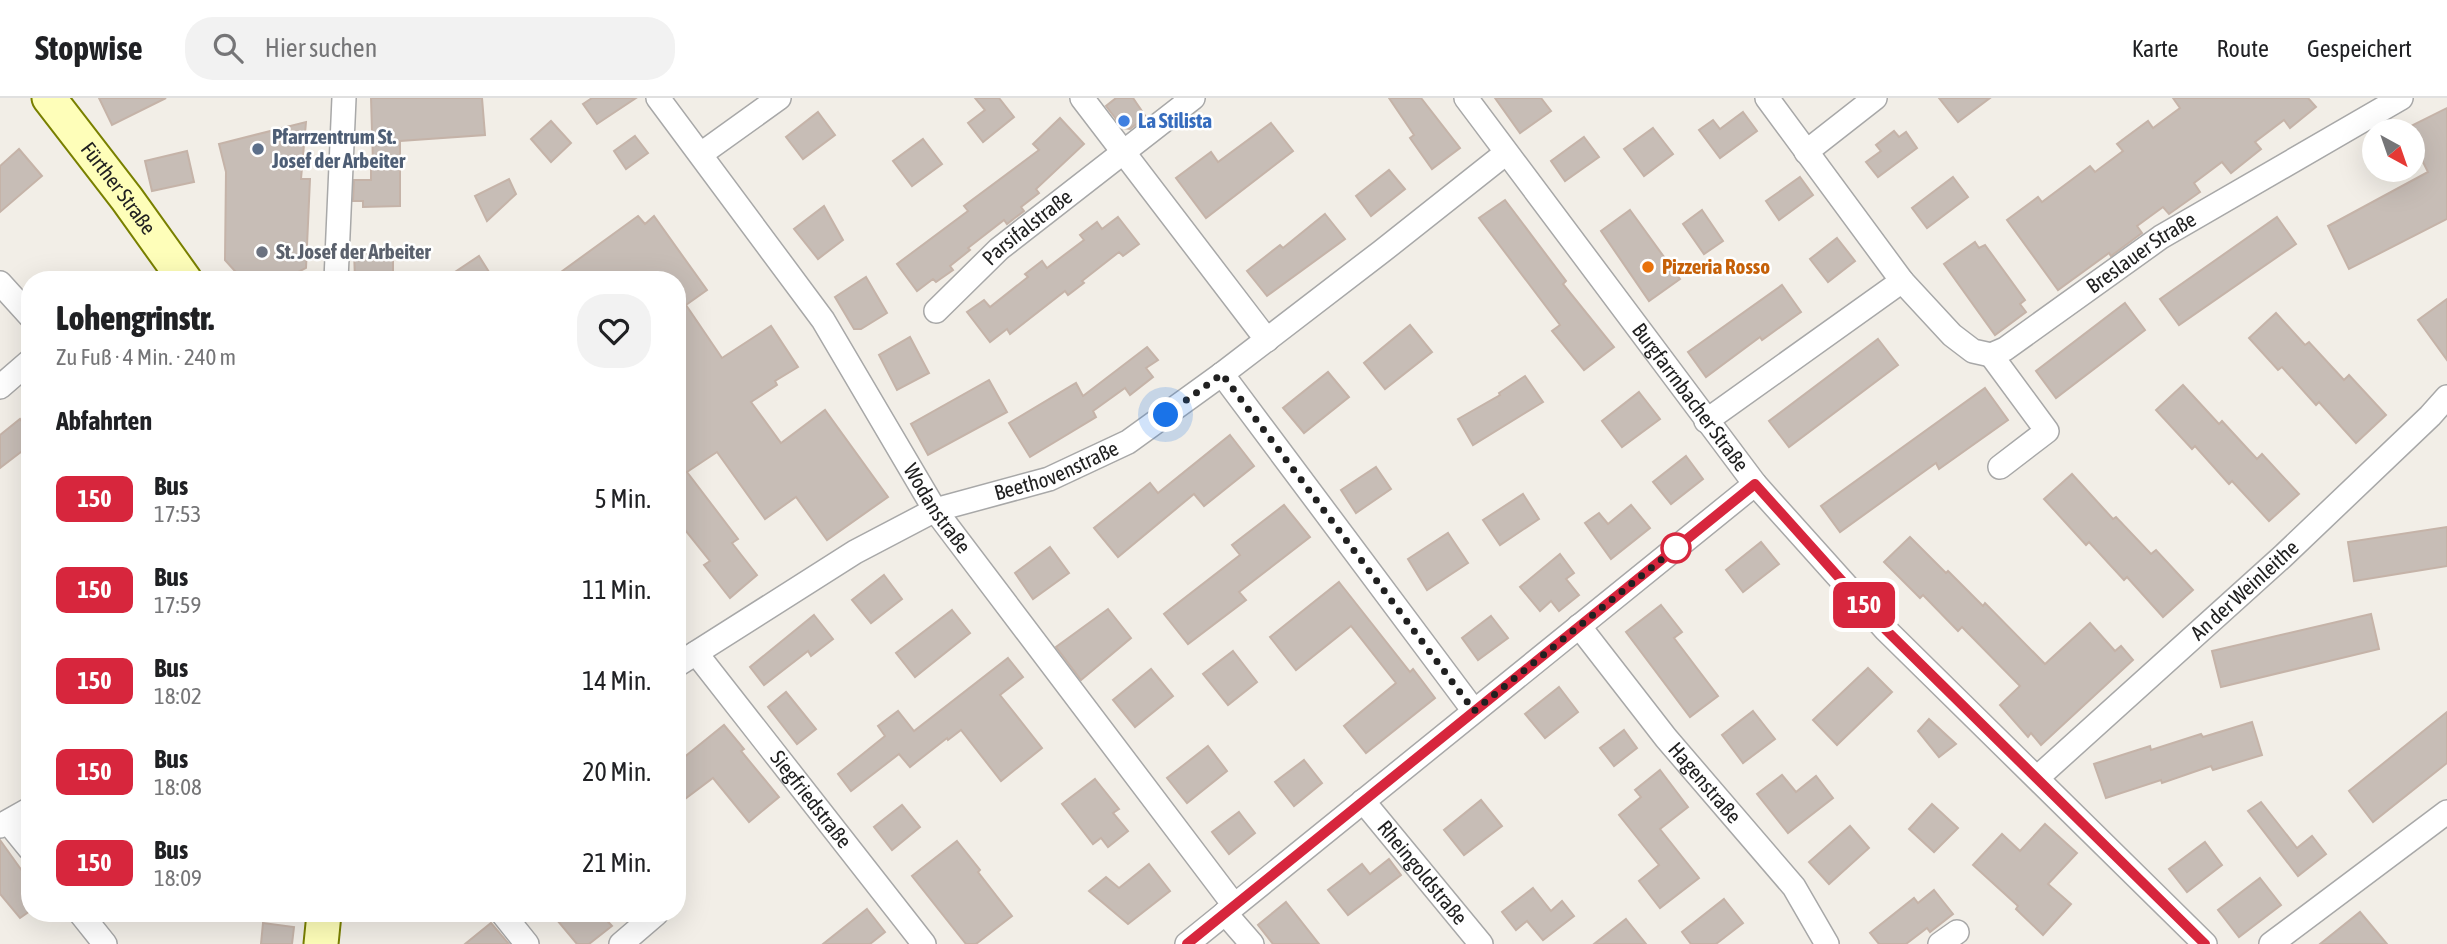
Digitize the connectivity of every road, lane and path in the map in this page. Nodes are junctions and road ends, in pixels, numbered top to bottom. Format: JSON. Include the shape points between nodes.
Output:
{"nodes":[{"id":1,"x":49,"y":98,"type":"edge"},
{"id":2,"x":344,"y":98,"type":"edge"},
{"id":3,"x":658,"y":98,"type":"edge"},
{"id":4,"x":779,"y":98,"type":"edge"},
{"id":5,"x":1082,"y":98,"type":"edge"},
{"id":6,"x":1193,"y":98,"type":"edge"},
{"id":7,"x":1466,"y":98,"type":"edge"},
{"id":8,"x":1767,"y":98,"type":"edge"},
{"id":9,"x":1875,"y":98,"type":"edge"},
{"id":10,"x":2399,"y":99,"type":"edge"},
{"id":11,"x":1124,"y":151,"type":"junction"},
{"id":12,"x":1806,"y":152,"type":"junction"},
{"id":13,"x":1506,"y":153,"type":"junction"},
{"id":14,"x":701,"y":154,"type":"junction"},
{"id":15,"x":179,"y":271,"type":"edge"},
{"id":16,"x":335,"y":271,"type":"edge"},
{"id":17,"x":1902,"y":281,"type":"junction"},
{"id":18,"x":0,"y":283,"type":"edge"},
{"id":19,"x":21,"y":306,"type":"edge"},
{"id":20,"x":936,"y":311,"type":"dead end"},
{"id":21,"x":1267,"y":340,"type":"junction"},
{"id":22,"x":1992,"y":355,"type":"junction"},
{"id":23,"x":21,"y":369,"type":"edge"},
{"id":24,"x":1222,"y":374,"type":"junction"},
{"id":25,"x":0,"y":387,"type":"edge"},
{"id":26,"x":2447,"y":397,"type":"edge"},
{"id":27,"x":1706,"y":421,"type":"junction"},
{"id":28,"x":2000,"y":467,"type":"dead end"},
{"id":29,"x":1755,"y":484,"type":"junction"},
{"id":30,"x":935,"y":510,"type":"junction"},
{"id":31,"x":1579,"y":626,"type":"junction"},
{"id":32,"x":687,"y":659,"type":"edge"},
{"id":33,"x":1474,"y":711,"type":"junction"},
{"id":34,"x":2037,"y":778,"type":"junction"},
{"id":35,"x":1363,"y":801,"type":"junction"},
{"id":36,"x":2447,"y":812,"type":"edge"},
{"id":37,"x":21,"y":814,"type":"edge"},
{"id":38,"x":4,"y":824,"type":"edge"},
{"id":39,"x":21,"y":840,"type":"edge"},
{"id":40,"x":1230,"y":909,"type":"junction"},
{"id":41,"x":87,"y":922,"type":"edge"},
{"id":42,"x":323,"y":922,"type":"edge"},
{"id":43,"x":509,"y":922,"type":"edge"},
{"id":44,"x":647,"y":922,"type":"edge"},
{"id":45,"x":105,"y":944,"type":"edge"},
{"id":46,"x":321,"y":944,"type":"edge"},
{"id":47,"x":527,"y":944,"type":"edge"},
{"id":48,"x":621,"y":944,"type":"edge"},
{"id":49,"x":924,"y":944,"type":"edge"},
{"id":50,"x":1187,"y":944,"type":"edge"},
{"id":51,"x":1252,"y":944,"type":"edge"},
{"id":52,"x":1481,"y":944,"type":"edge"},
{"id":53,"x":1827,"y":944,"type":"edge"},
{"id":54,"x":2205,"y":944,"type":"edge"},
{"id":55,"x":2271,"y":944,"type":"edge"}],
"edges":[{"from":1,"to":15,"type":"main road","name":"Fürther Straße"},
{"from":2,"to":16,"type":"street"},
{"from":3,"to":14,"type":"street","name":"Wodanstraße"},
{"from":4,"to":14,"type":"street"},
{"from":5,"to":11,"type":"street"},
{"from":6,"to":11,"type":"street","name":"Parsifalstraße"},
{"from":7,"to":13,"type":"street","name":"Burgfarrnbacher Straße"},
{"from":8,"to":12,"type":"street"},
{"from":9,"to":12,"type":"street"},
{"from":10,"to":22,"type":"street","name":"Breslauer Straße","via":[[2161,237]]},
{"from":11,"to":20,"type":"street","name":"Parsifalstraße","via":[[999,249]]},
{"from":11,"to":21,"type":"street"},
{"from":12,"to":17,"type":"street"},
{"from":13,"to":21,"type":"street","name":"Beethovenstraße"},
{"from":13,"to":27,"type":"street","name":"Burgfarrnbacher Straße"},
{"from":14,"to":30,"type":"street","name":"Wodanstraße","via":[[823,320]]},
{"from":17,"to":22,"type":"street","via":[[1952,335],[1973,351]]},
{"from":17,"to":27,"type":"street"},
{"from":18,"to":19,"type":"street"},
{"from":21,"to":24,"type":"street","name":"Beethovenstraße"},
{"from":22,"to":28,"type":"street","via":[[2048,431]]},
{"from":23,"to":25,"type":"street"},
{"from":24,"to":30,"type":"street","name":"Beethovenstraße","via":[[1128,442],[1049,479]]},
{"from":24,"to":33,"type":"street"},
{"from":26,"to":34,"type":"street","name":"An der Weinleithe","via":[[2282,557]]},
{"from":27,"to":29,"type":"street","name":"Burgfarrnbacher Straße"},
{"from":29,"to":31,"type":"street"},
{"from":29,"to":34,"type":"street","name":"Burgfarrnbacher Straße","via":[[1886,630]]},
{"from":30,"to":32,"type":"street","name":"Beethovenstraße","via":[[855,552]]},
{"from":30,"to":40,"type":"street","name":"Wodanstraße"},
{"from":31,"to":33,"type":"street"},
{"from":31,"to":53,"type":"street","name":"Hagenstraße","via":[[1666,738],[1794,887]]},
{"from":32,"to":49,"type":"street","name":"Siegfriedstraße"},
{"from":33,"to":35,"type":"street"},
{"from":34,"to":54,"type":"street","name":"Burgfarrnbacher Straße"},
{"from":35,"to":40,"type":"street"},
{"from":35,"to":52,"type":"street","name":"Rheingoldstraße"},
{"from":36,"to":55,"type":"street"},
{"from":37,"to":38,"type":"street"},
{"from":38,"to":39,"type":"street"},
{"from":40,"to":50,"type":"street"},
{"from":40,"to":51,"type":"street","name":"Wodanstraße"},
{"from":41,"to":45,"type":"street"},
{"from":42,"to":46,"type":"main road"},
{"from":43,"to":47,"type":"street"},
{"from":44,"to":48,"type":"street"}]}
